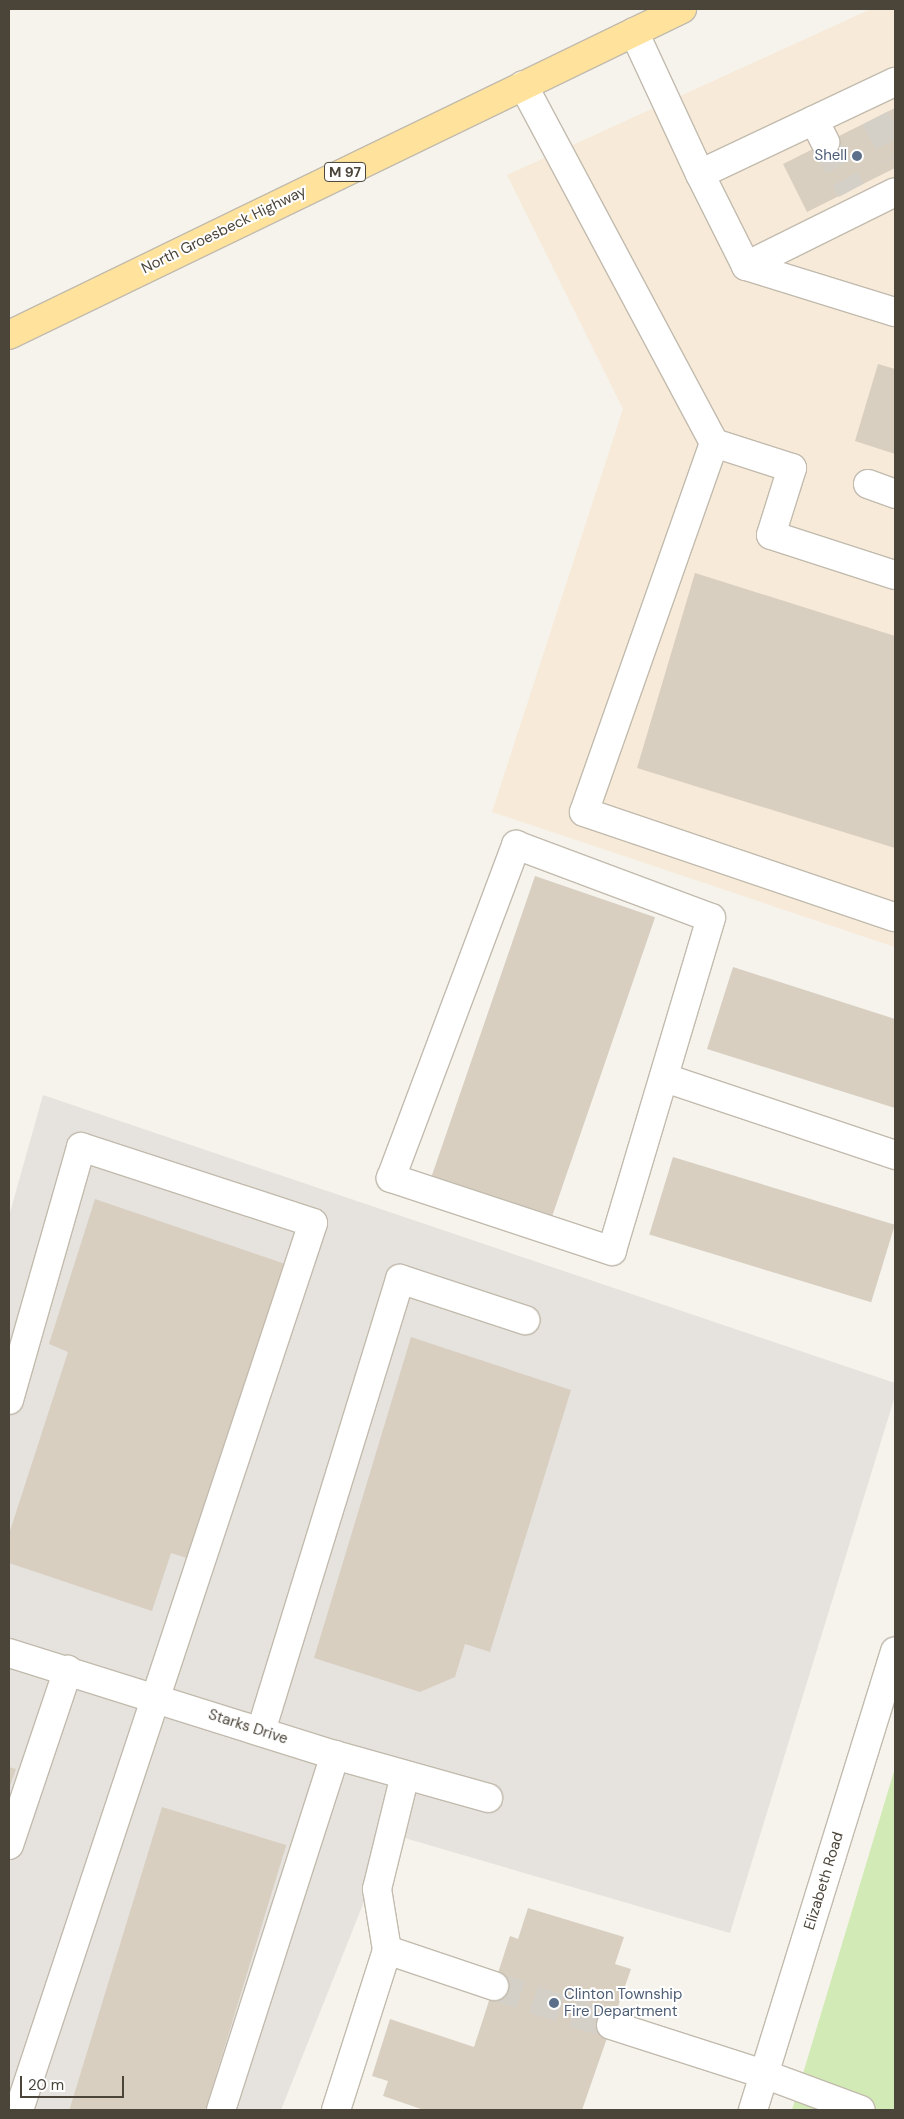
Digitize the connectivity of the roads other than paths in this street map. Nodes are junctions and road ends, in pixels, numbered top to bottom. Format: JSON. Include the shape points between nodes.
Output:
{"nodes":[{"id":1,"x":682,"y":9,"type":"edge"},
{"id":2,"x":634,"y":32,"type":"junction"},
{"id":3,"x":895,"y":82,"type":"edge"},
{"id":4,"x":523,"y":85,"type":"junction"},
{"id":5,"x":700,"y":174,"type":"junction"},
{"id":6,"x":895,"y":192,"type":"edge"},
{"id":7,"x":746,"y":266,"type":"junction"},
{"id":8,"x":895,"y":312,"type":"edge"},
{"id":9,"x":9,"y":335,"type":"edge"},
{"id":10,"x":714,"y":443,"type":"junction"},
{"id":11,"x":868,"y":484,"type":"dead end"},
{"id":12,"x":895,"y":494,"type":"edge"},
{"id":13,"x":895,"y":575,"type":"edge"},
{"id":14,"x":895,"y":916,"type":"edge"},
{"id":15,"x":665,"y":1078,"type":"junction"},
{"id":16,"x":895,"y":1155,"type":"edge"},
{"id":17,"x":525,"y":1320,"type":"dead end"},
{"id":18,"x":9,"y":1400,"type":"edge"},
{"id":19,"x":895,"y":1651,"type":"edge"},
{"id":20,"x":9,"y":1653,"type":"edge"},
{"id":21,"x":68,"y":1670,"type":"junction"},
{"id":22,"x":158,"y":1698,"type":"junction"},
{"id":23,"x":261,"y":1731,"type":"junction"},
{"id":24,"x":335,"y":1755,"type":"junction"},
{"id":25,"x":405,"y":1775,"type":"junction"},
{"id":26,"x":488,"y":1798,"type":"dead end"},
{"id":27,"x":9,"y":1845,"type":"edge"},
{"id":28,"x":388,"y":1950,"type":"junction"},
{"id":29,"x":494,"y":1986,"type":"tunnel mouth"},
{"id":30,"x":612,"y":2025,"type":"tunnel mouth"},
{"id":31,"x":764,"y":2074,"type":"junction"},
{"id":32,"x":19,"y":2110,"type":"edge"},
{"id":33,"x":221,"y":2110,"type":"edge"},
{"id":34,"x":336,"y":2110,"type":"edge"},
{"id":35,"x":753,"y":2110,"type":"edge"},
{"id":36,"x":861,"y":2110,"type":"edge"}],
"edges":[{"from":1,"to":2,"type":"main road","name":"North Groesbeck Highway","number":"M 97"},
{"from":2,"to":4,"type":"main road","name":"North Groesbeck Highway","number":"M 97"},
{"from":2,"to":5,"type":"street"},
{"from":3,"to":5,"type":"street","via":[[870,107],[820,131]]},
{"from":4,"to":9,"type":"main road","name":"North Groesbeck Highway","number":"M 97"},
{"from":4,"to":10,"type":"street"},
{"from":5,"to":7,"type":"street"},
{"from":6,"to":7,"type":"street","via":[[855,200]]},
{"from":7,"to":8,"type":"street"},
{"from":10,"to":13,"type":"street","via":[[792,468],[771,535]]},
{"from":10,"to":14,"type":"street","via":[[584,812]]},
{"from":11,"to":12,"type":"street"},
{"from":15,"to":15,"type":"street","via":[[711,918],[516,845],[391,1178],[612,1252]]},
{"from":15,"to":16,"type":"street"},
{"from":17,"to":23,"type":"street","via":[[400,1279]]},
{"from":18,"to":22,"type":"street","via":[[81,1147],[313,1223]]},
{"from":19,"to":31,"type":"street","name":"Elizabeth Road"},
{"from":20,"to":21,"type":"street","name":"Starks Drive"},
{"from":21,"to":22,"type":"street","name":"Starks Drive"},
{"from":21,"to":27,"type":"street"},
{"from":22,"to":23,"type":"street","name":"Starks Drive"},
{"from":22,"to":32,"type":"street"},
{"from":23,"to":24,"type":"street","name":"Starks Drive"},
{"from":24,"to":25,"type":"street","name":"Starks Drive"},
{"from":24,"to":33,"type":"street"},
{"from":25,"to":26,"type":"street","name":"Starks Drive"},
{"from":25,"to":28,"type":"street","via":[[377,1889]]},
{"from":28,"to":29,"type":"street"},
{"from":28,"to":34,"type":"street"},
{"from":30,"to":31,"type":"street"},
{"from":31,"to":35,"type":"street","name":"Elizabeth Road"},
{"from":31,"to":36,"type":"street"}]}
